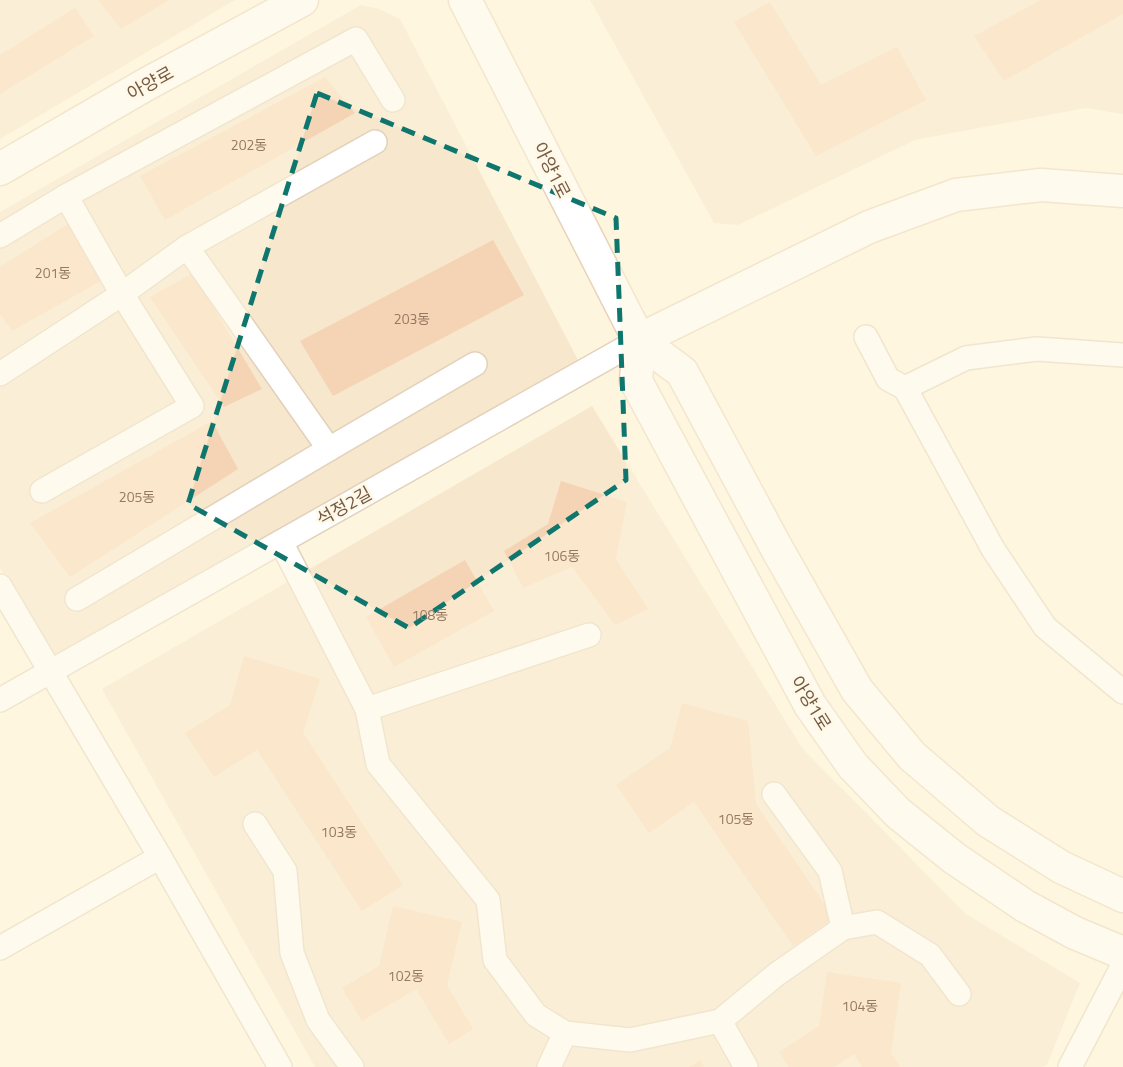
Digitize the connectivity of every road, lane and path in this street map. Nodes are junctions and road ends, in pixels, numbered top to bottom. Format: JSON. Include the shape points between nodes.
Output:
{"nodes":[{"id":1,"x":302,"y":0,"type":"edge"},
{"id":2,"x":465,"y":0,"type":"edge"},
{"id":3,"x":393,"y":100,"type":"dead end"},
{"id":4,"x":375,"y":142,"type":"dead end"},
{"id":5,"x":0,"y":169,"type":"edge"},
{"id":6,"x":1123,"y":191,"type":"edge"},
{"id":7,"x":66,"y":196,"type":"junction"},
{"id":8,"x":0,"y":236,"type":"edge"},
{"id":9,"x":187,"y":247,"type":"junction"},
{"id":10,"x":122,"y":295,"type":"junction"},
{"id":11,"x":866,"y":337,"type":"dead end"},
{"id":12,"x":639,"y":340,"type":"junction"},
{"id":13,"x":1123,"y":355,"type":"edge"},
{"id":14,"x":475,"y":364,"type":"dead end"},
{"id":15,"x":0,"y":374,"type":"edge"},
{"id":16,"x":905,"y":388,"type":"junction"},
{"id":17,"x":329,"y":449,"type":"junction"},
{"id":18,"x":43,"y":491,"type":"dead end"},
{"id":19,"x":281,"y":542,"type":"junction"},
{"id":20,"x":0,"y":586,"type":"edge"},
{"id":21,"x":77,"y":599,"type":"dead end"},
{"id":22,"x":589,"y":635,"type":"dead end"},
{"id":23,"x":50,"y":673,"type":"junction"},
{"id":24,"x":1123,"y":692,"type":"edge"},
{"id":25,"x":0,"y":700,"type":"edge"},
{"id":26,"x":367,"y":709,"type":"junction"},
{"id":27,"x":774,"y":794,"type":"dead end"},
{"id":28,"x":255,"y":824,"type":"dead end"},
{"id":29,"x":160,"y":857,"type":"junction"},
{"id":30,"x":1123,"y":896,"type":"edge"},
{"id":31,"x":843,"y":928,"type":"junction"},
{"id":32,"x":0,"y":948,"type":"edge"},
{"id":33,"x":1123,"y":953,"type":"edge"},
{"id":34,"x":1123,"y":965,"type":"edge"},
{"id":35,"x":959,"y":994,"type":"dead end"},
{"id":36,"x":720,"y":1021,"type":"junction"},
{"id":37,"x":565,"y":1033,"type":"junction"},
{"id":38,"x":280,"y":1067,"type":"edge"},
{"id":39,"x":352,"y":1067,"type":"edge"},
{"id":40,"x":548,"y":1067,"type":"edge"},
{"id":41,"x":746,"y":1067,"type":"edge"},
{"id":42,"x":1070,"y":1067,"type":"edge"}],
"edges":[{"from":1,"to":5,"type":"street","name":"아양로"},
{"from":2,"to":12,"type":"street","name":"아양1로"},
{"from":3,"to":7,"type":"street","via":[[356,38]]},
{"from":4,"to":9,"type":"street"},
{"from":6,"to":12,"type":"street","via":[[1041,185],[956,195],[869,227]]},
{"from":7,"to":8,"type":"street"},
{"from":7,"to":10,"type":"street"},
{"from":9,"to":10,"type":"street"},
{"from":9,"to":17,"type":"street"},
{"from":10,"to":15,"type":"street"},
{"from":10,"to":18,"type":"street","via":[[192,406]]},
{"from":11,"to":16,"type":"street","via":[[888,379]]},
{"from":12,"to":19,"type":"street","name":"석정2길"},
{"from":12,"to":30,"type":"street","name":"아양1로","via":[[682,372],[857,690],[912,756],[988,821],[1061,867]]},
{"from":12,"to":33,"type":"street","name":"아양1로","via":[[636,381],[810,705],[853,766],[898,813],[954,858],[1025,906]]},
{"from":13,"to":16,"type":"street","via":[[1037,349],[966,358]]},
{"from":14,"to":17,"type":"street"},
{"from":16,"to":24,"type":"street","via":[[993,549],[1045,627]]},
{"from":17,"to":21,"type":"street"},
{"from":19,"to":23,"type":"street","name":"석정2길"},
{"from":19,"to":26,"type":"street"},
{"from":20,"to":23,"type":"street"},
{"from":22,"to":26,"type":"street"},
{"from":23,"to":25,"type":"street","name":"석정2길"},
{"from":23,"to":29,"type":"street"},
{"from":26,"to":37,"type":"street","via":[[378,764],[488,900],[495,960],[536,1015]]},
{"from":27,"to":31,"type":"street","via":[[830,871]]},
{"from":28,"to":39,"type":"street","via":[[285,871],[292,953],[318,1020]]},
{"from":29,"to":32,"type":"street"},
{"from":29,"to":38,"type":"street"},
{"from":31,"to":35,"type":"street","via":[[877,922],[930,956]]},
{"from":31,"to":36,"type":"street"},
{"from":34,"to":42,"type":"street"},
{"from":36,"to":37,"type":"street","via":[[630,1040]]},
{"from":36,"to":41,"type":"street"},
{"from":37,"to":40,"type":"street"}]}
